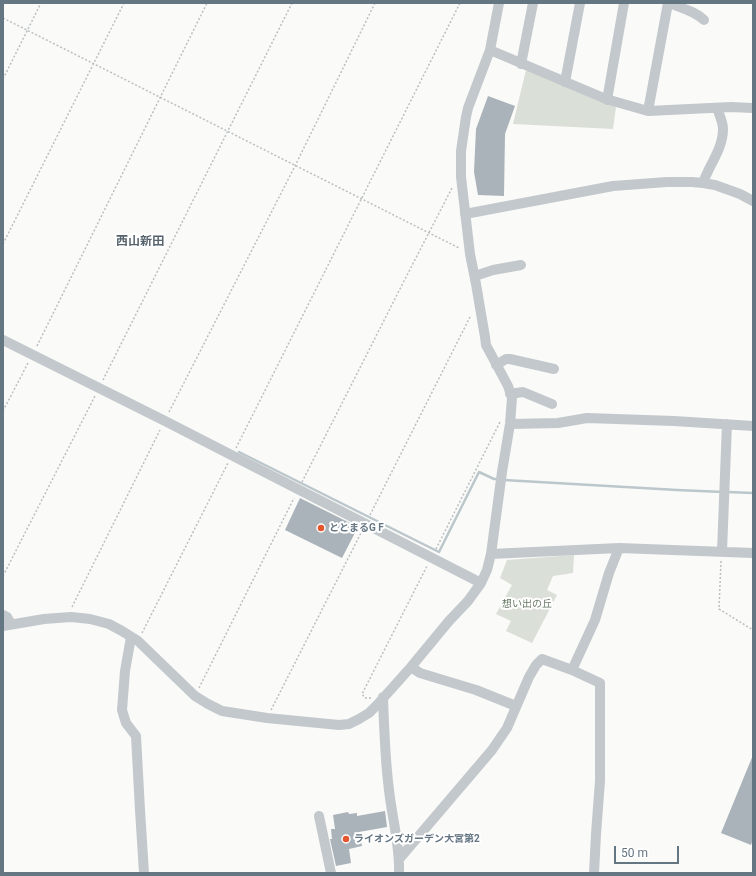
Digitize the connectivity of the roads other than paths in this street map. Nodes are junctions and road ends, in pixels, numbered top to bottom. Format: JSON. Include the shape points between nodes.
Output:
{"nodes":[{"id":1,"x":499,"y":3,"type":"edge"},
{"id":2,"x":533,"y":3,"type":"edge"},
{"id":3,"x":580,"y":3,"type":"edge"},
{"id":4,"x":624,"y":3,"type":"edge"},
{"id":5,"x":669,"y":3,"type":"edge"},
{"id":6,"x":704,"y":20,"type":"dead end"},
{"id":7,"x":490,"y":50,"type":"junction"},
{"id":8,"x":521,"y":64,"type":"junction"},
{"id":9,"x":565,"y":82,"type":"junction"},
{"id":10,"x":607,"y":100,"type":"junction"},
{"id":11,"x":717,"y":108,"type":"junction"},
{"id":12,"x":753,"y":108,"type":"edge"},
{"id":13,"x":648,"y":111,"type":"junction"},
{"id":14,"x":703,"y":183,"type":"junction"},
{"id":15,"x":753,"y":201,"type":"edge"},
{"id":16,"x":465,"y":214,"type":"junction"},
{"id":17,"x":521,"y":265,"type":"dead end"},
{"id":18,"x":474,"y":276,"type":"junction"},
{"id":19,"x":3,"y":340,"type":"edge"},
{"id":20,"x":496,"y":365,"type":"junction"},
{"id":21,"x":554,"y":369,"type":"dead end"},
{"id":22,"x":510,"y":394,"type":"junction"},
{"id":23,"x":552,"y":404,"type":"dead end"},
{"id":24,"x":510,"y":424,"type":"junction"},
{"id":25,"x":727,"y":424,"type":"junction"},
{"id":26,"x":753,"y":426,"type":"edge"},
{"id":27,"x":619,"y":548,"type":"junction"},
{"id":28,"x":722,"y":551,"type":"junction"},
{"id":29,"x":753,"y":553,"type":"edge"},
{"id":30,"x":491,"y":554,"type":"junction"},
{"id":31,"x":481,"y":583,"type":"junction"},
{"id":32,"x":3,"y":615,"type":"edge"},
{"id":33,"x":7,"y":625,"type":"edge"},
{"id":34,"x":134,"y":639,"type":"junction"},
{"id":35,"x":411,"y":667,"type":"junction"},
{"id":36,"x":572,"y":670,"type":"junction"},
{"id":37,"x":383,"y":697,"type":"junction"},
{"id":38,"x":516,"y":706,"type":"junction"},
{"id":39,"x":319,"y":816,"type":"dead end"},
{"id":40,"x":400,"y":858,"type":"junction"},
{"id":41,"x":144,"y":873,"type":"edge"},
{"id":42,"x":331,"y":873,"type":"edge"},
{"id":43,"x":399,"y":873,"type":"edge"},
{"id":44,"x":594,"y":873,"type":"edge"}],
"edges":[{"from":1,"to":7,"type":"street"},
{"from":2,"to":8,"type":"street"},
{"from":3,"to":9,"type":"street"},
{"from":4,"to":10,"type":"street"},
{"from":5,"to":6,"type":"street"},
{"from":5,"to":13,"type":"street"},
{"from":7,"to":8,"type":"street"},
{"from":7,"to":16,"type":"street","via":[[466,117],[461,151]]},
{"from":8,"to":9,"type":"street"},
{"from":9,"to":10,"type":"street"},
{"from":10,"to":13,"type":"street"},
{"from":11,"to":12,"type":"street"},
{"from":11,"to":13,"type":"street"},
{"from":11,"to":14,"type":"street","via":[[723,127],[722,138]]},
{"from":14,"to":15,"type":"street","via":[[732,191]]},
{"from":14,"to":16,"type":"street","via":[[667,182],[613,186]]},
{"from":16,"to":18,"type":"street"},
{"from":17,"to":18,"type":"street"},
{"from":18,"to":20,"type":"street","via":[[486,345]]},
{"from":19,"to":31,"type":"street"},
{"from":20,"to":21,"type":"street","via":[[510,359]]},
{"from":20,"to":22,"type":"street"},
{"from":22,"to":23,"type":"street","via":[[523,392]]},
{"from":22,"to":24,"type":"street"},
{"from":24,"to":25,"type":"street","via":[[558,423],[587,418]]},
{"from":24,"to":30,"type":"street"},
{"from":25,"to":26,"type":"street"},
{"from":25,"to":28,"type":"street"},
{"from":27,"to":28,"type":"street"},
{"from":27,"to":30,"type":"street"},
{"from":27,"to":36,"type":"street","via":[[595,620]]},
{"from":28,"to":29,"type":"street"},
{"from":30,"to":31,"type":"street"},
{"from":31,"to":35,"type":"street"},
{"from":32,"to":33,"type":"street","via":[[7,617]]},
{"from":33,"to":34,"type":"street","via":[[72,617],[109,624]]},
{"from":34,"to":37,"type":"street","via":[[195,696],[222,711],[339,725],[349,724],[369,713]]},
{"from":34,"to":41,"type":"street","via":[[125,671],[122,710],[126,723],[136,736]]},
{"from":35,"to":37,"type":"street"},
{"from":35,"to":38,"type":"street","via":[[426,676],[476,690]]},
{"from":36,"to":38,"type":"street","via":[[542,659],[536,665]]},
{"from":36,"to":44,"type":"street","via":[[600,683],[600,782]]},
{"from":37,"to":40,"type":"street","via":[[389,790]]},
{"from":38,"to":40,"type":"street","via":[[507,728],[492,750]]},
{"from":39,"to":42,"type":"street"},
{"from":40,"to":43,"type":"street"}]}
